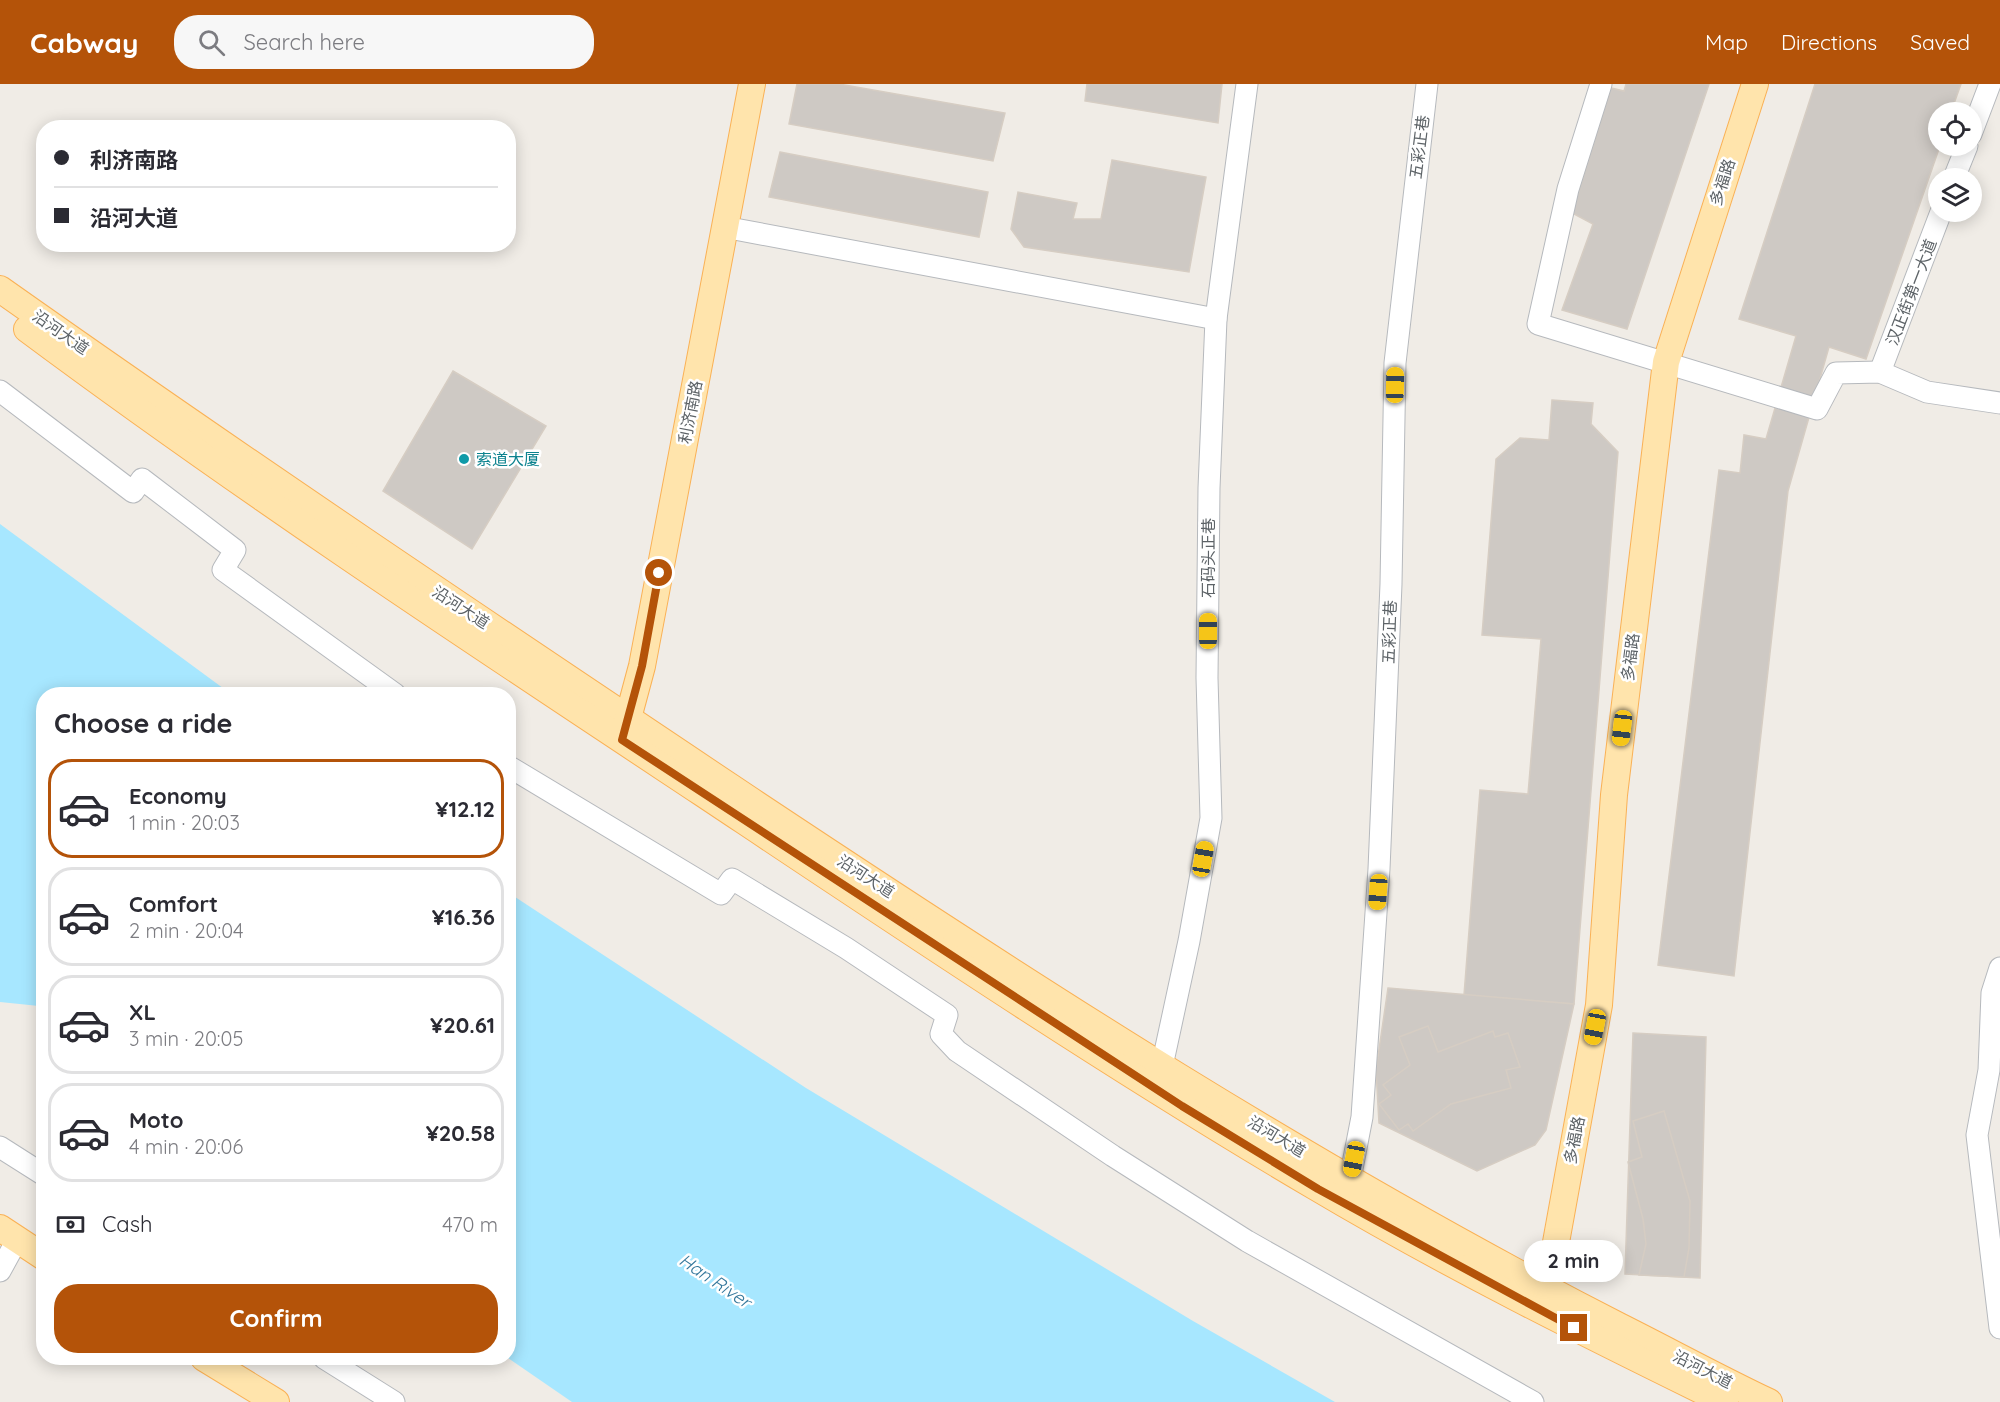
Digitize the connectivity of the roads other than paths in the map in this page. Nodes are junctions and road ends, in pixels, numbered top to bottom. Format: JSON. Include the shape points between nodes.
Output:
{"nodes":[{"id":1,"x":753,"y":84,"type":"edge"},
{"id":2,"x":1247,"y":84,"type":"edge"},
{"id":3,"x":1427,"y":84,"type":"edge"},
{"id":4,"x":1601,"y":84,"type":"edge"},
{"id":5,"x":1755,"y":84,"type":"edge"},
{"id":6,"x":1990,"y":84,"type":"edge"},
{"id":7,"x":1982,"y":105,"type":"edge"},
{"id":8,"x":1937,"y":222,"type":"edge"},
{"id":9,"x":724,"y":227,"type":"junction"},
{"id":10,"x":0,"y":289,"type":"edge"},
{"id":11,"x":0,"y":309,"type":"edge"},
{"id":12,"x":1216,"y":320,"type":"junction"},
{"id":13,"x":1666,"y":362,"type":"junction"},
{"id":14,"x":1880,"y":372,"type":"junction"},
{"id":15,"x":0,"y":391,"type":"edge"},
{"id":16,"x":2000,"y":403,"type":"edge"},
{"id":17,"x":385,"y":687,"type":"edge"},
{"id":18,"x":625,"y":729,"type":"junction"},
{"id":19,"x":516,"y":771,"type":"edge"},
{"id":20,"x":2000,"y":968,"type":"edge"},
{"id":21,"x":1162,"y":1066,"type":"junction"},
{"id":22,"x":0,"y":1147,"type":"edge"},
{"id":23,"x":36,"y":1170,"type":"edge"},
{"id":24,"x":1350,"y":1179,"type":"junction"},
{"id":25,"x":9,"y":1234,"type":"edge"},
{"id":26,"x":36,"y":1252,"type":"edge"},
{"id":27,"x":0,"y":1272,"type":"edge"},
{"id":28,"x":1545,"y":1300,"type":"junction"},
{"id":29,"x":2000,"y":1328,"type":"edge"},
{"id":30,"x":215,"y":1365,"type":"edge"},
{"id":31,"x":335,"y":1365,"type":"edge"},
{"id":32,"x":276,"y":1402,"type":"edge"},
{"id":33,"x":394,"y":1402,"type":"edge"},
{"id":34,"x":1533,"y":1402,"type":"edge"},
{"id":35,"x":1725,"y":1402,"type":"edge"},
{"id":36,"x":1769,"y":1402,"type":"edge"}],
"edges":[{"from":1,"to":9,"type":"main road","name":"利济南路"},
{"from":2,"to":12,"type":"street","name":"石码头正巷"},
{"from":3,"to":24,"type":"street","name":"五彩正巷","via":[[1395,363],[1379,869],[1362,1117]]},
{"from":4,"to":13,"type":"street","via":[[1568,189],[1538,324]]},
{"from":5,"to":13,"type":"main road","name":"多福路"},
{"from":6,"to":7,"type":"street"},
{"from":8,"to":14,"type":"street","name":"汉正街第一大道"},
{"from":9,"to":12,"type":"street"},
{"from":9,"to":18,"type":"main road","name":"利济南路","via":[[642,666]]},
{"from":10,"to":18,"type":"main road","name":"沿河大道"},
{"from":11,"to":18,"type":"main road","name":"沿河大道","via":[[265,500]]},
{"from":12,"to":21,"type":"street","name":"石码头正巷","via":[[1207,678],[1211,818]]},
{"from":13,"to":14,"type":"street","via":[[1818,409],[1836,373]]},
{"from":13,"to":28,"type":"main road","name":"多福路","via":[[1614,795],[1599,1005]]},
{"from":14,"to":16,"type":"street","via":[[1927,392]]},
{"from":15,"to":17,"type":"street","via":[[134,492],[142,479],[235,550],[223,570]]},
{"from":18,"to":21,"type":"main road","name":"沿河大道"},
{"from":18,"to":28,"type":"main road","name":"沿河大道","via":[[1182,1106],[1318,1189]]},
{"from":19,"to":34,"type":"street","via":[[722,894],[732,879],[846,948],[947,1015],[941,1034],[957,1051],[1113,1156],[1247,1241]]},
{"from":20,"to":29,"type":"street","via":[[1992,993],[1989,1070],[1977,1135]]},
{"from":21,"to":24,"type":"main road","name":"沿河大道"},
{"from":22,"to":23,"type":"street"},
{"from":24,"to":28,"type":"main road","name":"沿河大道"},
{"from":25,"to":26,"type":"main road"},
{"from":25,"to":27,"type":"street"},
{"from":28,"to":35,"type":"main road","name":"沿河大道"},
{"from":28,"to":36,"type":"main road","name":"沿河大道"},
{"from":30,"to":32,"type":"main road"},
{"from":31,"to":33,"type":"street"}]}
